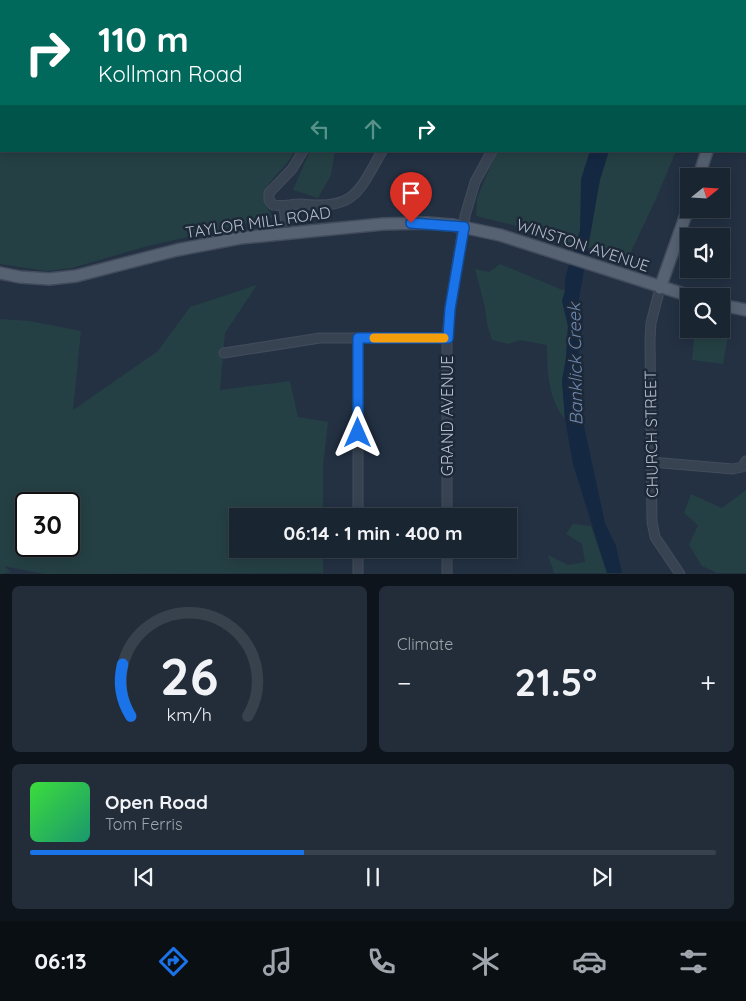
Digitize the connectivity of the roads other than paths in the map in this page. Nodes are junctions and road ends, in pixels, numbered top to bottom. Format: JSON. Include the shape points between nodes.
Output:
{"nodes":[{"id":1,"x":302,"y":152,"type":"edge"},
{"id":2,"x":381,"y":152,"type":"edge"},
{"id":3,"x":491,"y":152,"type":"edge"},
{"id":4,"x":707,"y":152,"type":"edge"},
{"id":5,"x":702,"y":168,"type":"edge"},
{"id":6,"x":286,"y":205,"type":"junction"},
{"id":7,"x":685,"y":218,"type":"edge"},
{"id":8,"x":464,"y":227,"type":"junction"},
{"id":9,"x":290,"y":233,"type":"junction"},
{"id":10,"x":0,"y":273,"type":"edge"},
{"id":11,"x":660,"y":288,"type":"junction"},
{"id":12,"x":680,"y":293,"type":"edge"},
{"id":13,"x":730,"y":307,"type":"edge"},
{"id":14,"x":746,"y":310,"type":"edge"},
{"id":15,"x":358,"y":338,"type":"junction"},
{"id":16,"x":448,"y":338,"type":"junction"},
{"id":17,"x":224,"y":353,"type":"dead end"},
{"id":18,"x":746,"y":461,"type":"edge"},
{"id":19,"x":651,"y":462,"type":"junction"},
{"id":20,"x":358,"y":508,"type":"edge"},
{"id":21,"x":447,"y":508,"type":"edge"},
{"id":22,"x":358,"y":558,"type":"edge"},
{"id":23,"x":447,"y":558,"type":"edge"},
{"id":24,"x":358,"y":574,"type":"edge"},
{"id":25,"x":447,"y":574,"type":"edge"},
{"id":26,"x":680,"y":574,"type":"edge"}],
"edges":[{"from":1,"to":6,"type":"street","via":[[292,169],[269,193],[271,203]]},
{"from":2,"to":6,"type":"street","via":[[363,184],[348,200],[329,206]]},
{"from":3,"to":8,"type":"street","name":"GRAND AVENUE","via":[[475,182]]},
{"from":4,"to":5,"type":"main road"},
{"from":6,"to":9,"type":"street"},
{"from":7,"to":11,"type":"main road"},
{"from":8,"to":9,"type":"main road","name":"TAYLOR MILL ROAD","via":[[402,223]]},
{"from":8,"to":11,"type":"main road","name":"WINSTON AVENUE","via":[[500,234]]},
{"from":8,"to":16,"type":"street","name":"GRAND AVENUE"},
{"from":9,"to":10,"type":"main road","name":"TAYLOR MILL ROAD","via":[[210,242],[76,276],[49,279]]},
{"from":11,"to":12,"type":"main road","name":"WINSTON AVENUE"},
{"from":11,"to":19,"type":"street","name":"CHURCH STREET","via":[[650,340]]},
{"from":13,"to":14,"type":"main road"},
{"from":15,"to":16,"type":"street"},
{"from":15,"to":17,"type":"street","via":[[320,338]]},
{"from":15,"to":20,"type":"street"},
{"from":16,"to":21,"type":"street","name":"GRAND AVENUE"},
{"from":18,"to":19,"type":"street","via":[[742,467],[733,469]]},
{"from":19,"to":26,"type":"street","name":"CHURCH STREET","via":[[653,530]]},
{"from":22,"to":24,"type":"street"},
{"from":23,"to":25,"type":"street"}]}
